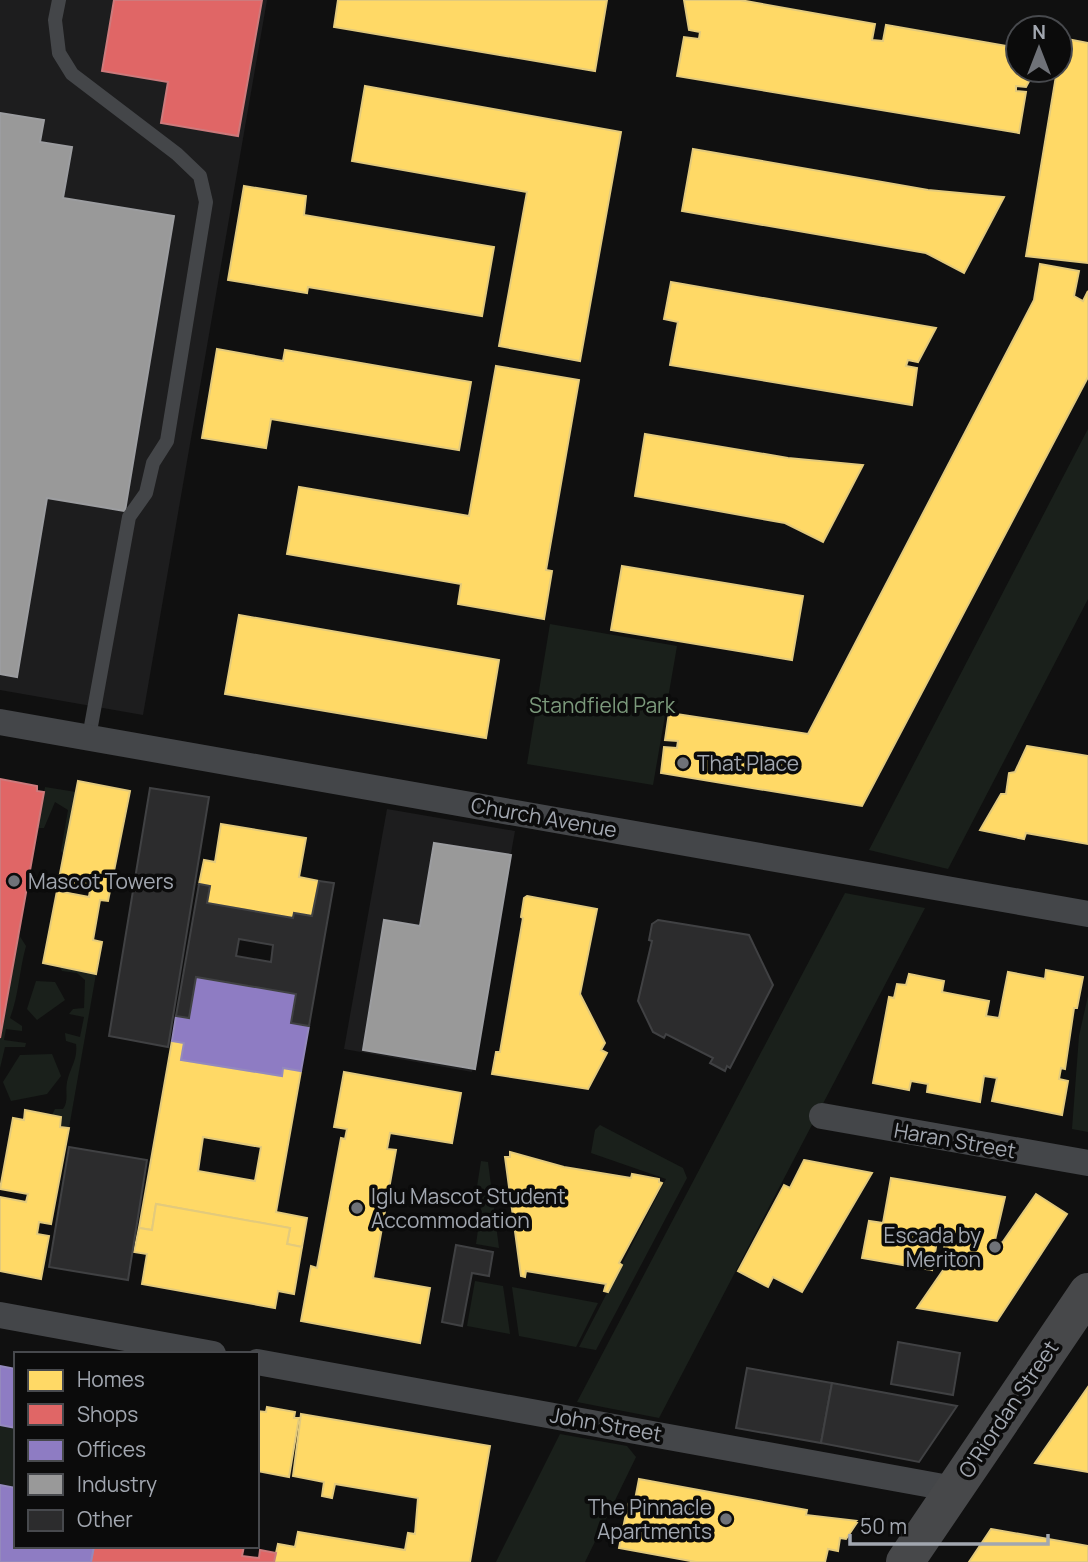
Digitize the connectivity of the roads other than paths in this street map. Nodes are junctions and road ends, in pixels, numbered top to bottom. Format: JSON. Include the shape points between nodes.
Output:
{"nodes":[{"id":1,"x":59,"y":0,"type":"edge"},
{"id":2,"x":0,"y":722,"type":"edge"},
{"id":3,"x":89,"y":737,"type":"junction"},
{"id":4,"x":1088,"y":914,"type":"edge"},
{"id":5,"x":822,"y":1116,"type":"dead end"},
{"id":6,"x":1088,"y":1163,"type":"edge"},
{"id":7,"x":1088,"y":1292,"type":"edge"},
{"id":8,"x":0,"y":1315,"type":"edge"},
{"id":9,"x":202,"y":1352,"type":"edge"},
{"id":10,"x":259,"y":1362,"type":"edge"},
{"id":11,"x":954,"y":1489,"type":"junction"},
{"id":12,"x":905,"y":1562,"type":"edge"}],
"edges":[{"from":1,"to":3,"type":"lane","via":[[55,20],[60,53],[72,74],[177,154],[200,176],[206,202],[167,441],[153,463],[146,493],[129,517]]},
{"from":2,"to":3,"type":"street","name":"Church Avenue"},
{"from":3,"to":4,"type":"street","name":"Church Avenue"},
{"from":5,"to":6,"type":"street","name":"Haran Street"},
{"from":7,"to":11,"type":"main road","name":"O'Riordan Street"},
{"from":8,"to":9,"type":"street"},
{"from":10,"to":11,"type":"street","name":"John Street"},
{"from":11,"to":12,"type":"main road","name":"O'Riordan Street"}]}
